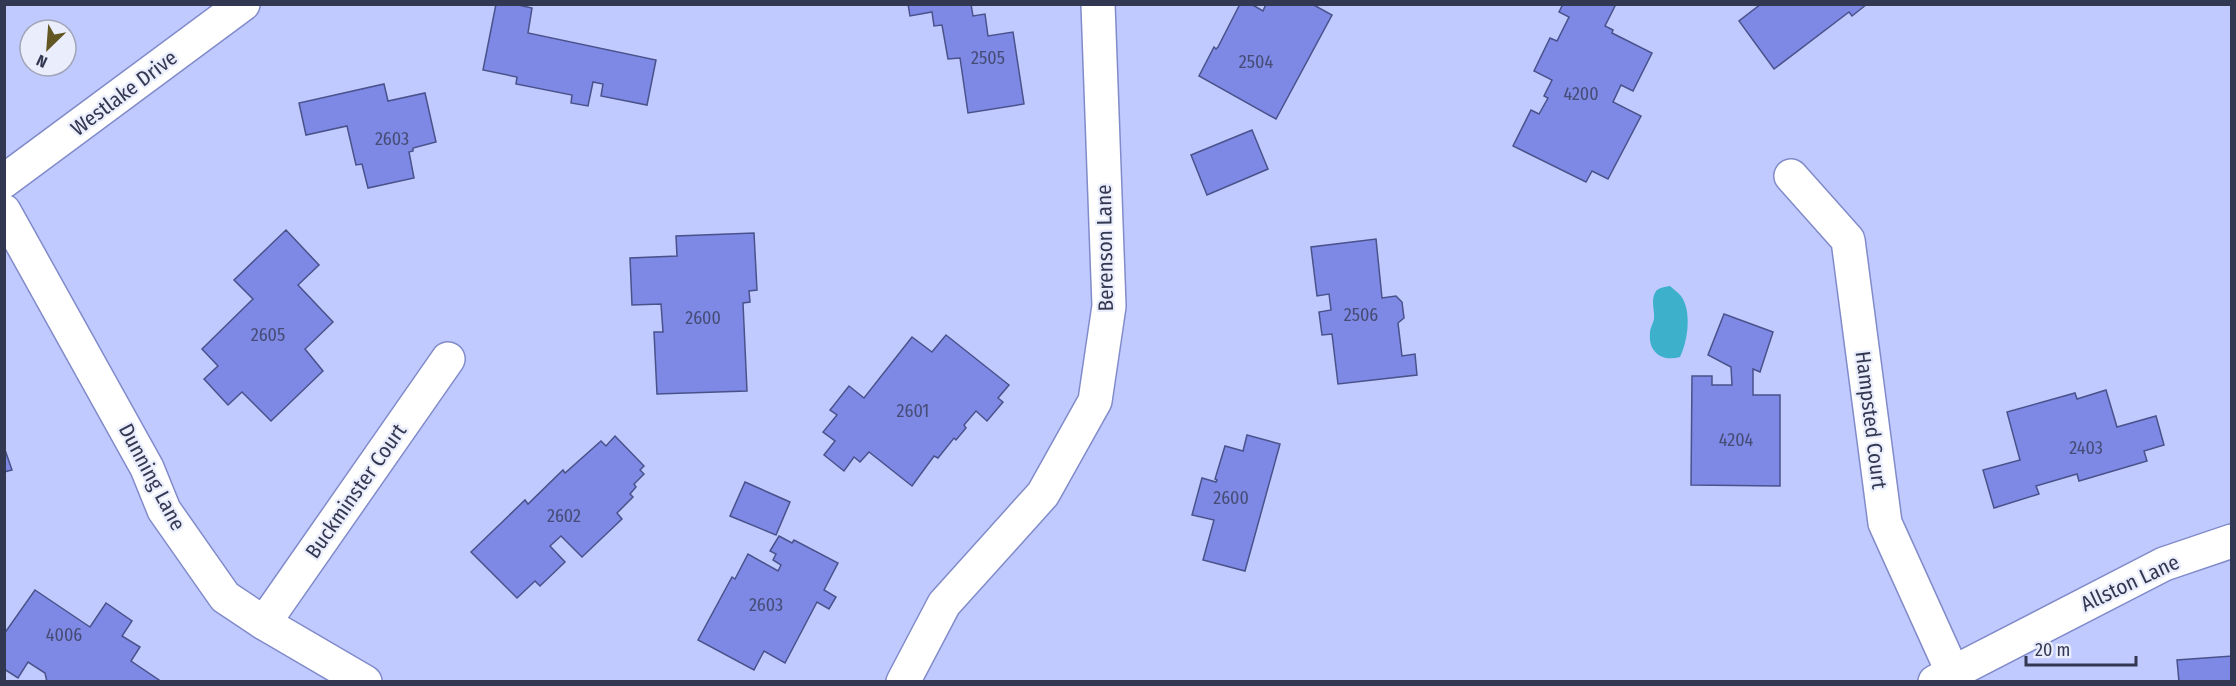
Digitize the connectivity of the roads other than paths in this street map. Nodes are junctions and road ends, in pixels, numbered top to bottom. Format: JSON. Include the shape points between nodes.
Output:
{"nodes":[{"id":1,"x":243,"y":4,"type":"edge"},
{"id":2,"x":1098,"y":4,"type":"edge"},
{"id":3,"x":1791,"y":176,"type":"dead end"},
{"id":4,"x":4,"y":181,"type":"edge"},
{"id":5,"x":4,"y":211,"type":"edge"},
{"id":6,"x":448,"y":359,"type":"dead end"},
{"id":7,"x":2232,"y":541,"type":"edge"},
{"id":8,"x":264,"y":623,"type":"junction"},
{"id":9,"x":1944,"y":676,"type":"edge"},
{"id":10,"x":365,"y":681,"type":"edge"},
{"id":11,"x":903,"y":681,"type":"edge"}],
"edges":[{"from":1,"to":4,"type":"street","name":"Westlake Drive"},
{"from":2,"to":11,"type":"street","name":"Berenson Lane","via":[[1109,306],[1095,401],[1043,495],[944,604]]},
{"from":3,"to":9,"type":"street","name":"Hampsted Court","via":[[1848,240],[1885,523]]},
{"from":5,"to":8,"type":"street","name":"Dunning Lane","via":[[147,468],[165,510],[225,597]]},
{"from":6,"to":8,"type":"street","name":"Buckminster Court"},
{"from":7,"to":9,"type":"street","name":"Allston Lane","via":[[2164,564]]},
{"from":8,"to":10,"type":"street","name":"Dunning Lane"}]}
